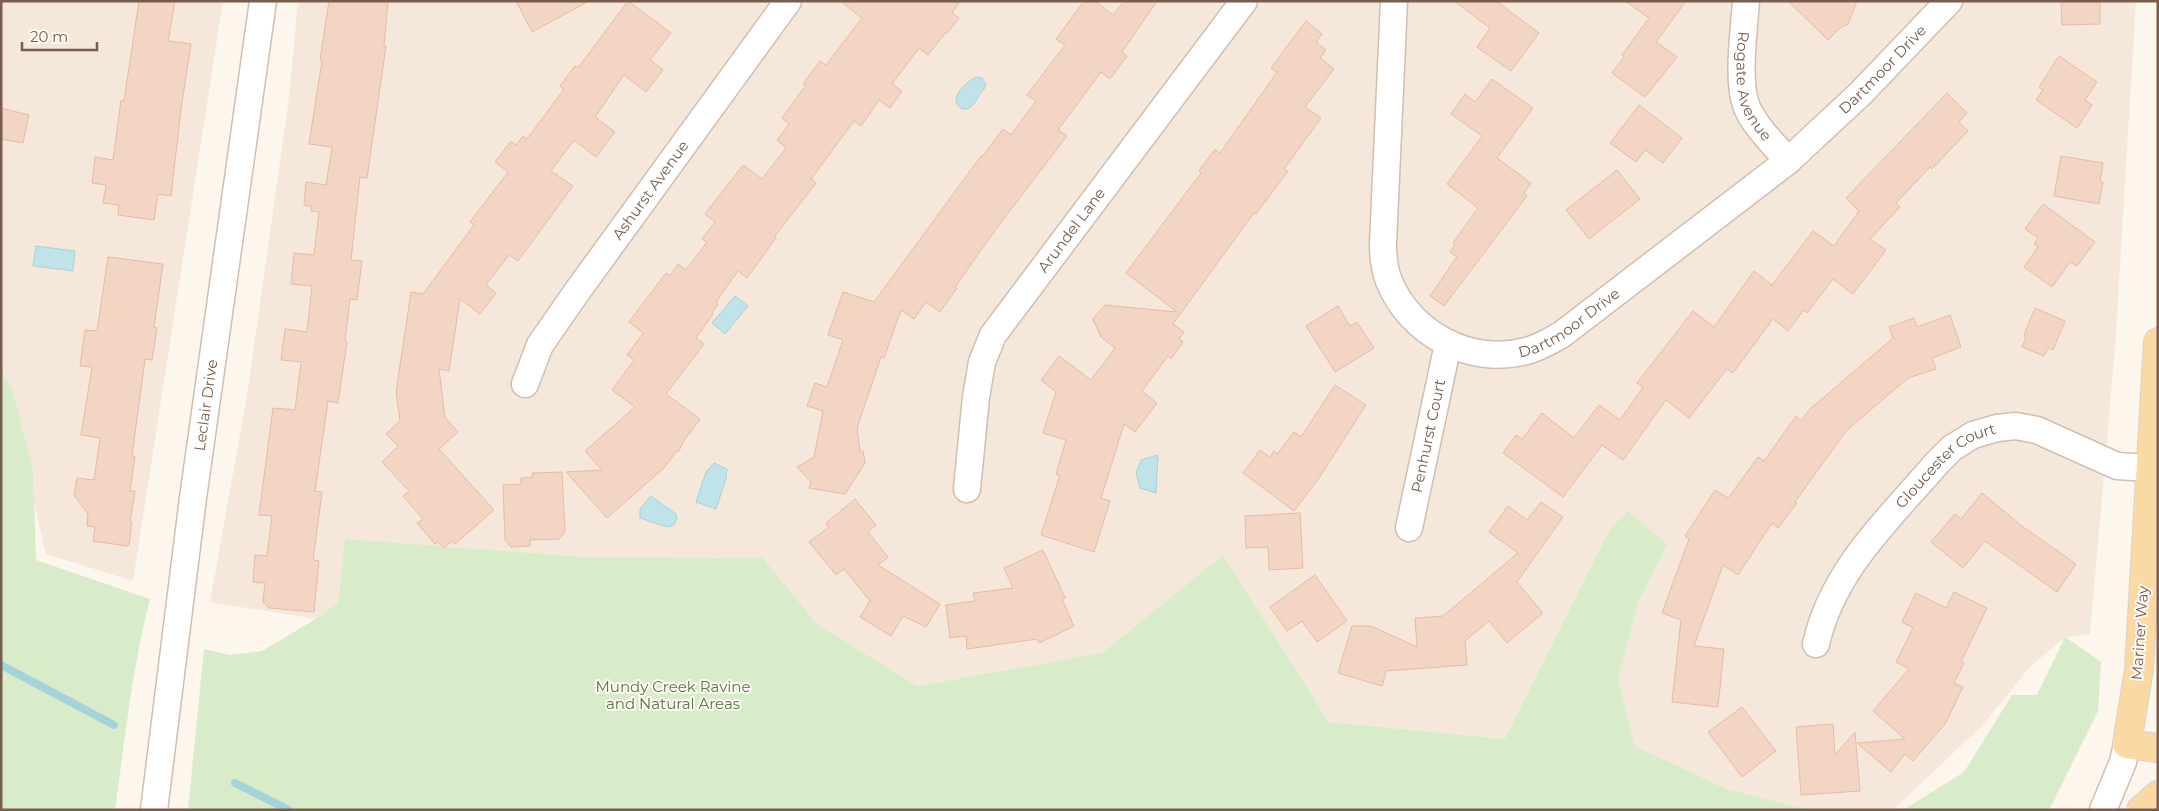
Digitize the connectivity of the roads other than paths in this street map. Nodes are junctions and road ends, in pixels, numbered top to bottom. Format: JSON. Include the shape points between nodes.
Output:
{"nodes":[{"id":1,"x":263,"y":1,"type":"edge"},
{"id":2,"x":788,"y":1,"type":"edge"},
{"id":3,"x":1244,"y":1,"type":"edge"},
{"id":4,"x":1394,"y":1,"type":"edge"},
{"id":5,"x":1746,"y":1,"type":"edge"},
{"id":6,"x":1949,"y":1,"type":"edge"},
{"id":7,"x":1788,"y":161,"type":"junction"},
{"id":8,"x":2158,"y":342,"type":"edge"},
{"id":9,"x":1448,"y":344,"type":"junction"},
{"id":10,"x":525,"y":384,"type":"dead end"},
{"id":11,"x":2151,"y":468,"type":"junction"},
{"id":12,"x":967,"y":489,"type":"dead end"},
{"id":13,"x":1409,"y":528,"type":"dead end"},
{"id":14,"x":1816,"y":644,"type":"dead end"},
{"id":15,"x":2148,"y":677,"type":"edge"},
{"id":16,"x":2158,"y":748,"type":"edge"},
{"id":17,"x":2125,"y":753,"type":"junction"},
{"id":18,"x":2158,"y":768,"type":"edge"},
{"id":19,"x":2158,"y":795,"type":"edge"},
{"id":20,"x":154,"y":810,"type":"edge"},
{"id":21,"x":2103,"y":810,"type":"edge"},
{"id":22,"x":2141,"y":810,"type":"edge"}],
"edges":[{"from":1,"to":20,"type":"street","name":"Leclair Drive","via":[[193,498]]},
{"from":2,"to":10,"type":"street","name":"Ashurst Avenue","via":[[570,301],[540,346]]},
{"from":3,"to":12,"type":"street","name":"Arundel Lane","via":[[993,336],[982,362],[976,397]]},
{"from":4,"to":9,"type":"street","name":"Dartmoor Drive","via":[[1384,263],[1389,281],[1405,309],[1432,336]]},
{"from":5,"to":7,"type":"street","name":"Rogate Avenue","via":[[1742,80],[1746,105]]},
{"from":6,"to":7,"type":"street","name":"Dartmoor Drive","via":[[1861,93]]},
{"from":7,"to":9,"type":"street","name":"Dartmoor Drive","via":[[1542,346],[1526,352],[1490,354]]},
{"from":8,"to":11,"type":"main road","name":"Mariner Way"},
{"from":9,"to":13,"type":"street","name":"Penhurst Court"},
{"from":11,"to":14,"type":"street","name":"Gloucester Court","via":[[2116,466],[2029,428],[1997,428],[1973,435],[1936,463],[1852,563],[1835,589]]},
{"from":11,"to":15,"type":"main road","name":"Mariner Way"},
{"from":15,"to":17,"type":"main road","name":"Mariner Way"},
{"from":16,"to":17,"type":"main road"},
{"from":17,"to":18,"type":"main road"},
{"from":17,"to":21,"type":"street"},
{"from":19,"to":22,"type":"main road"}]}
